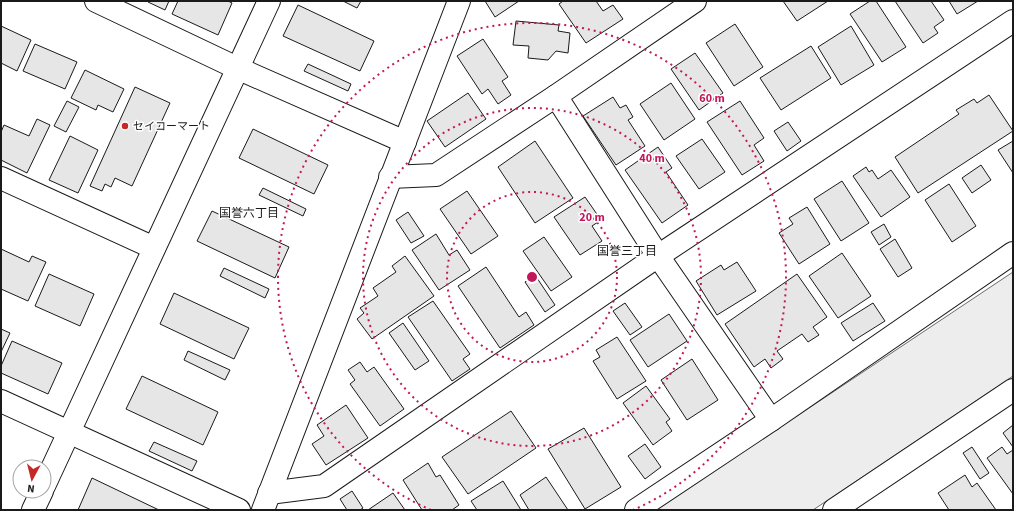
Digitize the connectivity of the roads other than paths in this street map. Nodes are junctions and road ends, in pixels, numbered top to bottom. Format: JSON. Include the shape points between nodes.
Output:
{"nodes":[{"id":1,"x":96,"y":1,"type":"edge"},
{"id":2,"x":269,"y":1,"type":"edge"},
{"id":3,"x":459,"y":1,"type":"edge"},
{"id":4,"x":695,"y":1,"type":"edge"},
{"id":5,"x":1013,"y":21,"type":"edge"},
{"id":6,"x":237,"y":68,"type":"junction"},
{"id":7,"x":556,"y":96,"type":"junction"},
{"id":8,"x":405,"y":142,"type":"junction"},
{"id":9,"x":390,"y":177,"type":"junction"},
{"id":10,"x":1,"y":178,"type":"edge"},
{"id":11,"x":154,"y":248,"type":"junction"},
{"id":12,"x":1013,"y":253,"type":"edge"},
{"id":13,"x":658,"y":256,"type":"junction"},
{"id":14,"x":1013,"y":390,"type":"edge"},
{"id":15,"x":1,"y":401,"type":"edge"},
{"id":16,"x":771,"y":420,"type":"junction"},
{"id":17,"x":68,"y":432,"type":"junction"},
{"id":18,"x":52,"y":468,"type":"edge"},
{"id":19,"x":39,"y":499,"type":"edge"},
{"id":20,"x":266,"y":502,"type":"edge"},
{"id":21,"x":847,"y":506,"type":"edge"},
{"id":22,"x":34,"y":510,"type":"edge"},
{"id":23,"x":239,"y":510,"type":"edge"},
{"id":24,"x":636,"y":510,"type":"edge"}],
"edges":[{"from":1,"to":6,"type":"street"},
{"from":2,"to":6,"type":"street"},
{"from":3,"to":8,"type":"street"},
{"from":4,"to":7,"type":"street"},
{"from":5,"to":13,"type":"street"},
{"from":6,"to":8,"type":"street"},
{"from":6,"to":11,"type":"street"},
{"from":7,"to":9,"type":"street","via":[[436,174]]},
{"from":7,"to":13,"type":"street"},
{"from":8,"to":9,"type":"street"},
{"from":9,"to":20,"type":"street"},
{"from":10,"to":11,"type":"street"},
{"from":11,"to":17,"type":"street"},
{"from":12,"to":16,"type":"street"},
{"from":13,"to":16,"type":"street"},
{"from":13,"to":20,"type":"street","via":[[324,486]]},
{"from":14,"to":21,"type":"street"},
{"from":15,"to":17,"type":"street"},
{"from":16,"to":24,"type":"street"},
{"from":17,"to":18,"type":"street"},
{"from":17,"to":23,"type":"street"},
{"from":19,"to":22,"type":"street"}]}
